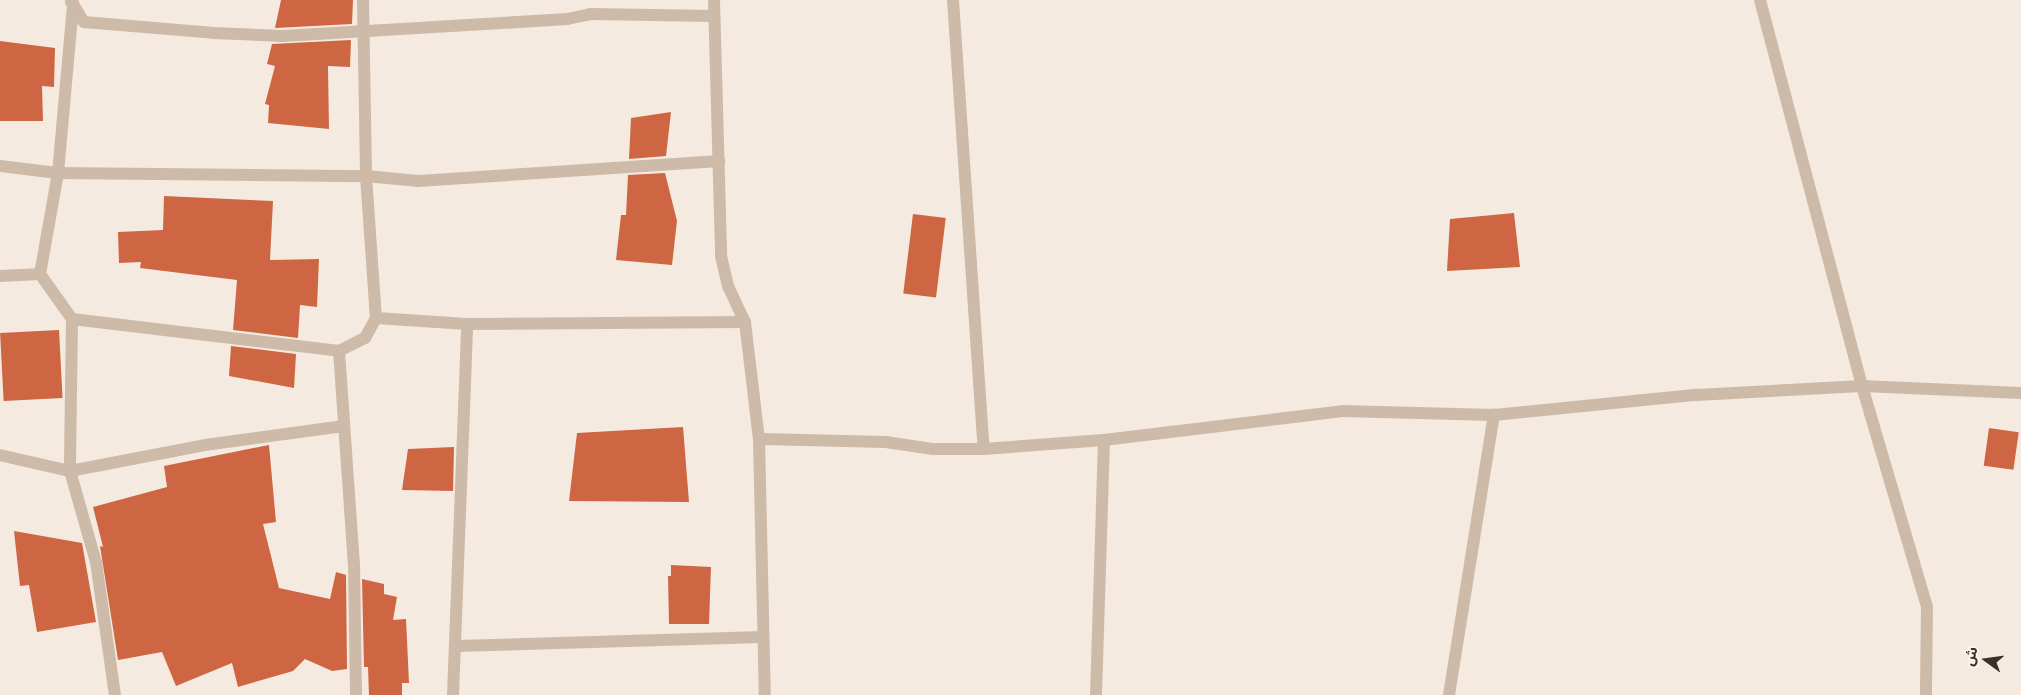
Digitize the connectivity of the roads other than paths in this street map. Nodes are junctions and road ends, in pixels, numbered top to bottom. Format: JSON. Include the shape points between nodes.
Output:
{"nodes":[{"id":1,"x":363,"y":0,"type":"edge"},
{"id":2,"x":714,"y":0,"type":"edge"},
{"id":3,"x":953,"y":0,"type":"edge"},
{"id":4,"x":1760,"y":0,"type":"edge"},
{"id":5,"x":70,"y":2,"type":"edge"},
{"id":6,"x":714,"y":16,"type":"junction"},
{"id":7,"x":361,"y":31,"type":"junction"},
{"id":8,"x":718,"y":161,"type":"junction"},
{"id":9,"x":0,"y":166,"type":"edge"},
{"id":10,"x":58,"y":173,"type":"junction"},
{"id":11,"x":366,"y":176,"type":"junction"},
{"id":12,"x":40,"y":274,"type":"junction"},
{"id":13,"x":0,"y":276,"type":"edge"},
{"id":14,"x":376,"y":318,"type":"junction"},
{"id":15,"x":72,"y":319,"type":"junction"},
{"id":16,"x":745,"y":322,"type":"junction"},
{"id":17,"x":467,"y":324,"type":"junction"},
{"id":18,"x":339,"y":351,"type":"junction"},
{"id":19,"x":1862,"y":386,"type":"junction"},
{"id":20,"x":2021,"y":392,"type":"edge"},
{"id":21,"x":1494,"y":415,"type":"junction"},
{"id":22,"x":344,"y":426,"type":"junction"},
{"id":23,"x":759,"y":439,"type":"junction"},
{"id":24,"x":1104,"y":440,"type":"junction"},
{"id":25,"x":984,"y":449,"type":"junction"},
{"id":26,"x":0,"y":455,"type":"edge"},
{"id":27,"x":70,"y":471,"type":"junction"},
{"id":28,"x":763,"y":637,"type":"junction"},
{"id":29,"x":456,"y":646,"type":"junction"},
{"id":30,"x":115,"y":695,"type":"edge"},
{"id":31,"x":356,"y":695,"type":"edge"},
{"id":32,"x":454,"y":695,"type":"edge"},
{"id":33,"x":765,"y":695,"type":"edge"},
{"id":34,"x":1096,"y":695,"type":"edge"},
{"id":35,"x":1449,"y":695,"type":"edge"},
{"id":36,"x":1926,"y":695,"type":"edge"}],
"edges":[{"from":1,"to":7,"type":"street"},
{"from":2,"to":6,"type":"street"},
{"from":3,"to":25,"type":"street"},
{"from":4,"to":19,"type":"street"},
{"from":5,"to":7,"type":"street","via":[[84,22],[104,24],[283,36]]},
{"from":5,"to":10,"type":"street"},
{"from":6,"to":7,"type":"street","via":[[590,14],[567,19]]},
{"from":6,"to":8,"type":"street"},
{"from":7,"to":11,"type":"street"},
{"from":8,"to":11,"type":"street","via":[[418,181]]},
{"from":8,"to":16,"type":"street","via":[[721,256],[728,286]]},
{"from":9,"to":10,"type":"street"},
{"from":10,"to":11,"type":"street"},
{"from":10,"to":12,"type":"street"},
{"from":11,"to":14,"type":"street"},
{"from":12,"to":13,"type":"street"},
{"from":12,"to":15,"type":"street"},
{"from":14,"to":17,"type":"street"},
{"from":14,"to":18,"type":"street","via":[[365,338]]},
{"from":15,"to":18,"type":"street"},
{"from":15,"to":27,"type":"street"},
{"from":16,"to":17,"type":"street"},
{"from":16,"to":23,"type":"street"},
{"from":17,"to":29,"type":"street"},
{"from":18,"to":22,"type":"street"},
{"from":19,"to":20,"type":"street"},
{"from":19,"to":21,"type":"street","via":[[1696,395]]},
{"from":19,"to":36,"type":"street","via":[[1926,607]]},
{"from":21,"to":24,"type":"street","via":[[1342,411]]},
{"from":21,"to":35,"type":"street"},
{"from":22,"to":27,"type":"street","via":[[205,444]]},
{"from":22,"to":31,"type":"street","via":[[354,564]]},
{"from":23,"to":25,"type":"street","via":[[886,442],[933,449]]},
{"from":23,"to":28,"type":"street"},
{"from":24,"to":25,"type":"street"},
{"from":24,"to":34,"type":"street"},
{"from":26,"to":27,"type":"street"},
{"from":27,"to":30,"type":"street","via":[[96,562]]},
{"from":28,"to":29,"type":"street"},
{"from":28,"to":33,"type":"street"},
{"from":29,"to":32,"type":"street"}]}
